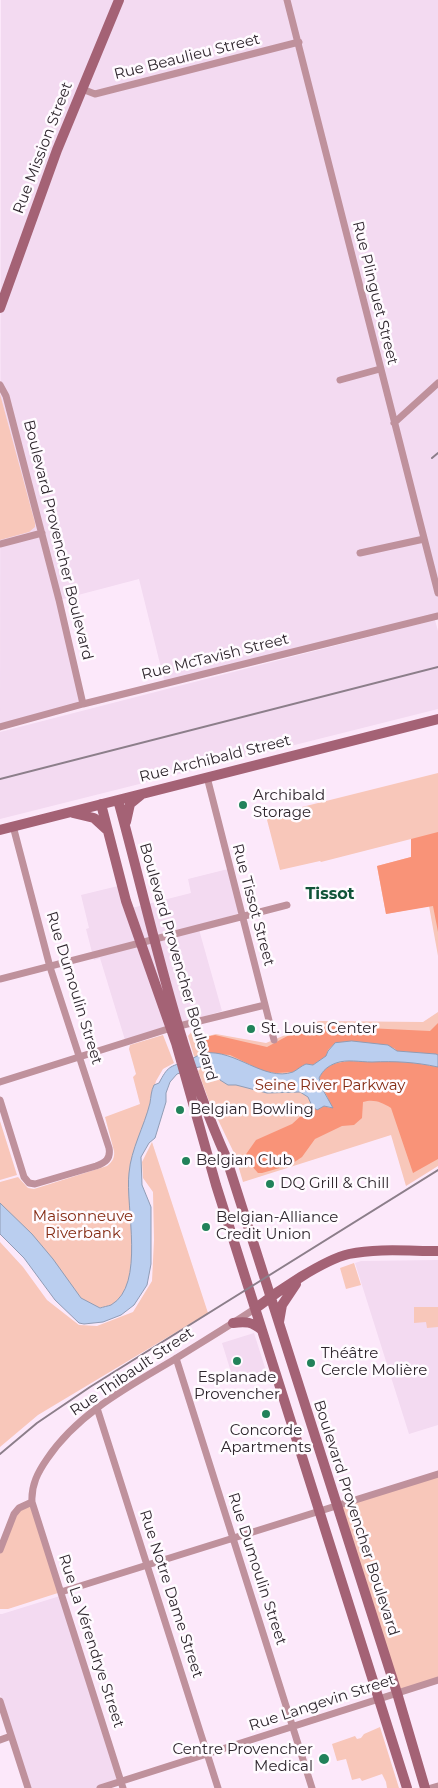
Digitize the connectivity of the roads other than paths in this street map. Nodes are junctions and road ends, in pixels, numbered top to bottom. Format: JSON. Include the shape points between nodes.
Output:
{"nodes":[{"id":1,"x":119,"y":0,"type":"edge"},
{"id":2,"x":288,"y":0,"type":"edge"},
{"id":3,"x":298,"y":42,"type":"junction"},
{"id":4,"x":82,"y":89,"type":"junction"},
{"id":5,"x":0,"y":308,"type":"edge"},
{"id":6,"x":380,"y":369,"type":"junction"},
{"id":7,"x":340,"y":380,"type":"dead end"},
{"id":8,"x":438,"y":383,"type":"edge"},
{"id":9,"x":0,"y":385,"type":"edge"},
{"id":10,"x":394,"y":423,"type":"junction"},
{"id":11,"x":42,"y":533,"type":"junction"},
{"id":12,"x":424,"y":539,"type":"junction"},
{"id":13,"x":0,"y":544,"type":"edge"},
{"id":14,"x":360,"y":553,"type":"dead end"},
{"id":15,"x":438,"y":593,"type":"edge"},
{"id":16,"x":438,"y":616,"type":"edge"},
{"id":17,"x":83,"y":704,"type":"junction"},
{"id":18,"x":438,"y":719,"type":"edge"},
{"id":19,"x":0,"y":727,"type":"edge"},
{"id":20,"x":207,"y":778,"type":"junction"},
{"id":21,"x":147,"y":792,"type":"junction"},
{"id":22,"x":118,"y":800,"type":"junction"},
{"id":23,"x":101,"y":804,"type":"junction"},
{"id":24,"x":66,"y":812,"type":"junction"},
{"id":25,"x":13,"y":826,"type":"junction"},
{"id":26,"x":126,"y":828,"type":"junction"},
{"id":27,"x":0,"y":830,"type":"edge"},
{"id":28,"x":108,"y":832,"type":"junction"},
{"id":29,"x":287,"y":906,"type":"dead end"},
{"id":30,"x":242,"y":917,"type":"junction"},
{"id":31,"x":154,"y":940,"type":"junction"},
{"id":32,"x":140,"y":944,"type":"junction"},
{"id":33,"x":50,"y":967,"type":"junction"},
{"id":34,"x":0,"y":979,"type":"edge"},
{"id":35,"x":265,"y":1005,"type":"junction"},
{"id":36,"x":175,"y":1027,"type":"junction"},
{"id":37,"x":274,"y":1040,"type":"dead end"},
{"id":38,"x":81,"y":1057,"type":"junction"},
{"id":39,"x":0,"y":1082,"type":"edge"},
{"id":40,"x":0,"y":1100,"type":"edge"},
{"id":41,"x":205,"y":1123,"type":"junction"},
{"id":42,"x":438,"y":1251,"type":"edge"},
{"id":43,"x":299,"y":1279,"type":"junction"},
{"id":44,"x":270,"y":1298,"type":"junction"},
{"id":45,"x":256,"y":1308,"type":"junction"},
{"id":46,"x":233,"y":1323,"type":"junction"},
{"id":47,"x":279,"y":1325,"type":"junction"},
{"id":48,"x":262,"y":1330,"type":"junction"},
{"id":49,"x":176,"y":1358,"type":"junction"},
{"id":50,"x":97,"y":1408,"type":"junction"},
{"id":51,"x":438,"y":1474,"type":"edge"},
{"id":52,"x":32,"y":1502,"type":"junction"},
{"id":53,"x":336,"y":1505,"type":"junction"},
{"id":54,"x":319,"y":1510,"type":"junction"},
{"id":55,"x":233,"y":1538,"type":"junction"},
{"id":56,"x":0,"y":1550,"type":"edge"},
{"id":57,"x":147,"y":1565,"type":"junction"},
{"id":58,"x":61,"y":1592,"type":"junction"},
{"id":59,"x":438,"y":1680,"type":"edge"},
{"id":60,"x":397,"y":1693,"type":"junction"},
{"id":61,"x":379,"y":1699,"type":"junction"},
{"id":62,"x":0,"y":1701,"type":"edge"},
{"id":63,"x":293,"y":1727,"type":"junction"},
{"id":64,"x":11,"y":1736,"type":"junction"},
{"id":65,"x":0,"y":1740,"type":"edge"},
{"id":66,"x":207,"y":1754,"type":"junction"},
{"id":67,"x":122,"y":1785,"type":"edge"},
{"id":68,"x":438,"y":1786,"type":"edge"},
{"id":69,"x":28,"y":1788,"type":"edge"},
{"id":70,"x":100,"y":1788,"type":"edge"},
{"id":71,"x":218,"y":1788,"type":"edge"},
{"id":72,"x":312,"y":1788,"type":"edge"},
{"id":73,"x":407,"y":1788,"type":"edge"},
{"id":74,"x":425,"y":1788,"type":"edge"},
{"id":75,"x":431,"y":1788,"type":"edge"}],
"edges":[{"from":1,"to":4,"type":"main road","name":"Rue Mission Street"},
{"from":2,"to":3,"type":"street","name":"Rue Plinguet Street"},
{"from":3,"to":4,"type":"street","name":"Rue Beaulieu Street","via":[[95,94]]},
{"from":3,"to":6,"type":"street","name":"Rue Plinguet Street"},
{"from":4,"to":5,"type":"main road","name":"Rue Mission Street"},
{"from":6,"to":7,"type":"street"},
{"from":6,"to":10,"type":"street","name":"Rue Plinguet Street"},
{"from":8,"to":10,"type":"street"},
{"from":9,"to":11,"type":"street","name":"Boulevard Provencher Boulevard","via":[[6,396]]},
{"from":10,"to":12,"type":"street","name":"Rue Plinguet Street"},
{"from":11,"to":13,"type":"street"},
{"from":11,"to":17,"type":"street","name":"Boulevard Provencher Boulevard"},
{"from":12,"to":14,"type":"street"},
{"from":12,"to":15,"type":"street","name":"Rue Plinguet Street"},
{"from":16,"to":17,"type":"street","name":"Rue McTavish Street"},
{"from":17,"to":19,"type":"street","name":"Rue McTavish Street"},
{"from":18,"to":20,"type":"main road","name":"Rue Archibald Street"},
{"from":20,"to":21,"type":"main road","name":"Rue Archibald Street"},
{"from":20,"to":30,"type":"street","name":"Rue Tissot Street"},
{"from":21,"to":22,"type":"main road","name":"Rue Archibald Street"},
{"from":21,"to":26,"type":"main road","via":[[130,804]]},
{"from":22,"to":23,"type":"main road","name":"Rue Archibald Street"},
{"from":22,"to":26,"type":"main road","name":"Boulevard Provencher Boulevard"},
{"from":23,"to":24,"type":"main road","name":"Rue Archibald Street"},
{"from":23,"to":28,"type":"main road","name":"Boulevard Provencher Boulevard"},
{"from":24,"to":25,"type":"main road","name":"Rue Archibald Street"},
{"from":24,"to":28,"type":"main road","via":[[91,816]]},
{"from":25,"to":27,"type":"main road","name":"Rue Archibald Street"},
{"from":25,"to":33,"type":"street","name":"Rue Dumoulin Street"},
{"from":26,"to":31,"type":"main road","name":"Boulevard Provencher Boulevard"},
{"from":28,"to":32,"type":"main road","name":"Boulevard Provencher Boulevard"},
{"from":29,"to":30,"type":"street"},
{"from":30,"to":31,"type":"street"},
{"from":30,"to":35,"type":"street","name":"Rue Tissot Street"},
{"from":31,"to":32,"type":"street"},
{"from":31,"to":36,"type":"main road","name":"Boulevard Provencher Boulevard"},
{"from":32,"to":33,"type":"street"},
{"from":32,"to":36,"type":"main road","name":"Boulevard Provencher Boulevard"},
{"from":33,"to":34,"type":"street"},
{"from":33,"to":38,"type":"street","name":"Rue Dumoulin Street"},
{"from":35,"to":36,"type":"street"},
{"from":35,"to":37,"type":"street","name":"Rue Tissot Street"},
{"from":36,"to":38,"type":"street"},
{"from":36,"to":41,"type":"main road","name":"Boulevard Provencher Boulevard"},
{"from":38,"to":39,"type":"street"},
{"from":38,"to":40,"type":"street","name":"Rue Dumoulin Street","via":[[109,1148],[109,1157],[104,1163],[29,1184]]},
{"from":41,"to":44,"type":"main road","name":"Boulevard Provencher Boulevard","via":[[226,1158]]},
{"from":41,"to":45,"type":"main road","name":"Boulevard Provencher Boulevard","via":[[219,1193]]},
{"from":42,"to":43,"type":"main road","via":[[352,1254],[337,1258]]},
{"from":43,"to":44,"type":"main road"},
{"from":43,"to":47,"type":"main road","via":[[282,1304]]},
{"from":44,"to":45,"type":"main road"},
{"from":44,"to":47,"type":"main road","name":"Boulevard Provencher Boulevard"},
{"from":45,"to":46,"type":"street","name":"Rue Thibault Street"},
{"from":45,"to":48,"type":"main road","name":"Boulevard Provencher Boulevard"},
{"from":46,"to":48,"type":"main road","via":[[248,1322]]},
{"from":46,"to":49,"type":"street","name":"Rue Thibault Street"},
{"from":47,"to":53,"type":"main road","name":"Boulevard Provencher Boulevard"},
{"from":48,"to":54,"type":"main road","name":"Boulevard Provencher Boulevard"},
{"from":49,"to":50,"type":"street","name":"Rue Thibault Street"},
{"from":49,"to":55,"type":"street","name":"Rue Dumoulin Street"},
{"from":50,"to":52,"type":"street","name":"Rue Thibault Street","via":[[53,1450],[36,1477]]},
{"from":50,"to":57,"type":"street","name":"Rue Notre Dame Street"},
{"from":51,"to":53,"type":"street"},
{"from":52,"to":56,"type":"street","via":[[14,1514]]},
{"from":52,"to":58,"type":"street","name":"Rue La Vérendrye Street"},
{"from":53,"to":54,"type":"street"},
{"from":53,"to":60,"type":"main road","name":"Boulevard Provencher Boulevard"},
{"from":54,"to":55,"type":"street"},
{"from":54,"to":61,"type":"main road","name":"Boulevard Provencher Boulevard"},
{"from":55,"to":57,"type":"street"},
{"from":55,"to":63,"type":"street","name":"Rue Dumoulin Street"},
{"from":57,"to":58,"type":"street"},
{"from":57,"to":66,"type":"street","name":"Rue Notre Dame Street"},
{"from":58,"to":67,"type":"street","name":"Rue La Vérendrye Street"},
{"from":59,"to":60,"type":"street","name":"Rue Langevin Street"},
{"from":60,"to":61,"type":"street","name":"Rue Langevin Street"},
{"from":60,"to":74,"type":"main road","name":"Boulevard Provencher Boulevard"},
{"from":61,"to":63,"type":"street","name":"Rue Langevin Street"},
{"from":61,"to":73,"type":"main road","name":"Boulevard Provencher Boulevard"},
{"from":62,"to":64,"type":"street"},
{"from":63,"to":66,"type":"street","name":"Rue Langevin Street"},
{"from":63,"to":72,"type":"street","name":"Rue Dumoulin Street"},
{"from":64,"to":65,"type":"street"},
{"from":64,"to":69,"type":"street"},
{"from":66,"to":67,"type":"street","name":"Rue Langevin Street"},
{"from":66,"to":71,"type":"street","name":"Rue Notre Dame Street"},
{"from":67,"to":70,"type":"street","name":"Rue Langevin Street"},
{"from":68,"to":75,"type":"street"}]}
